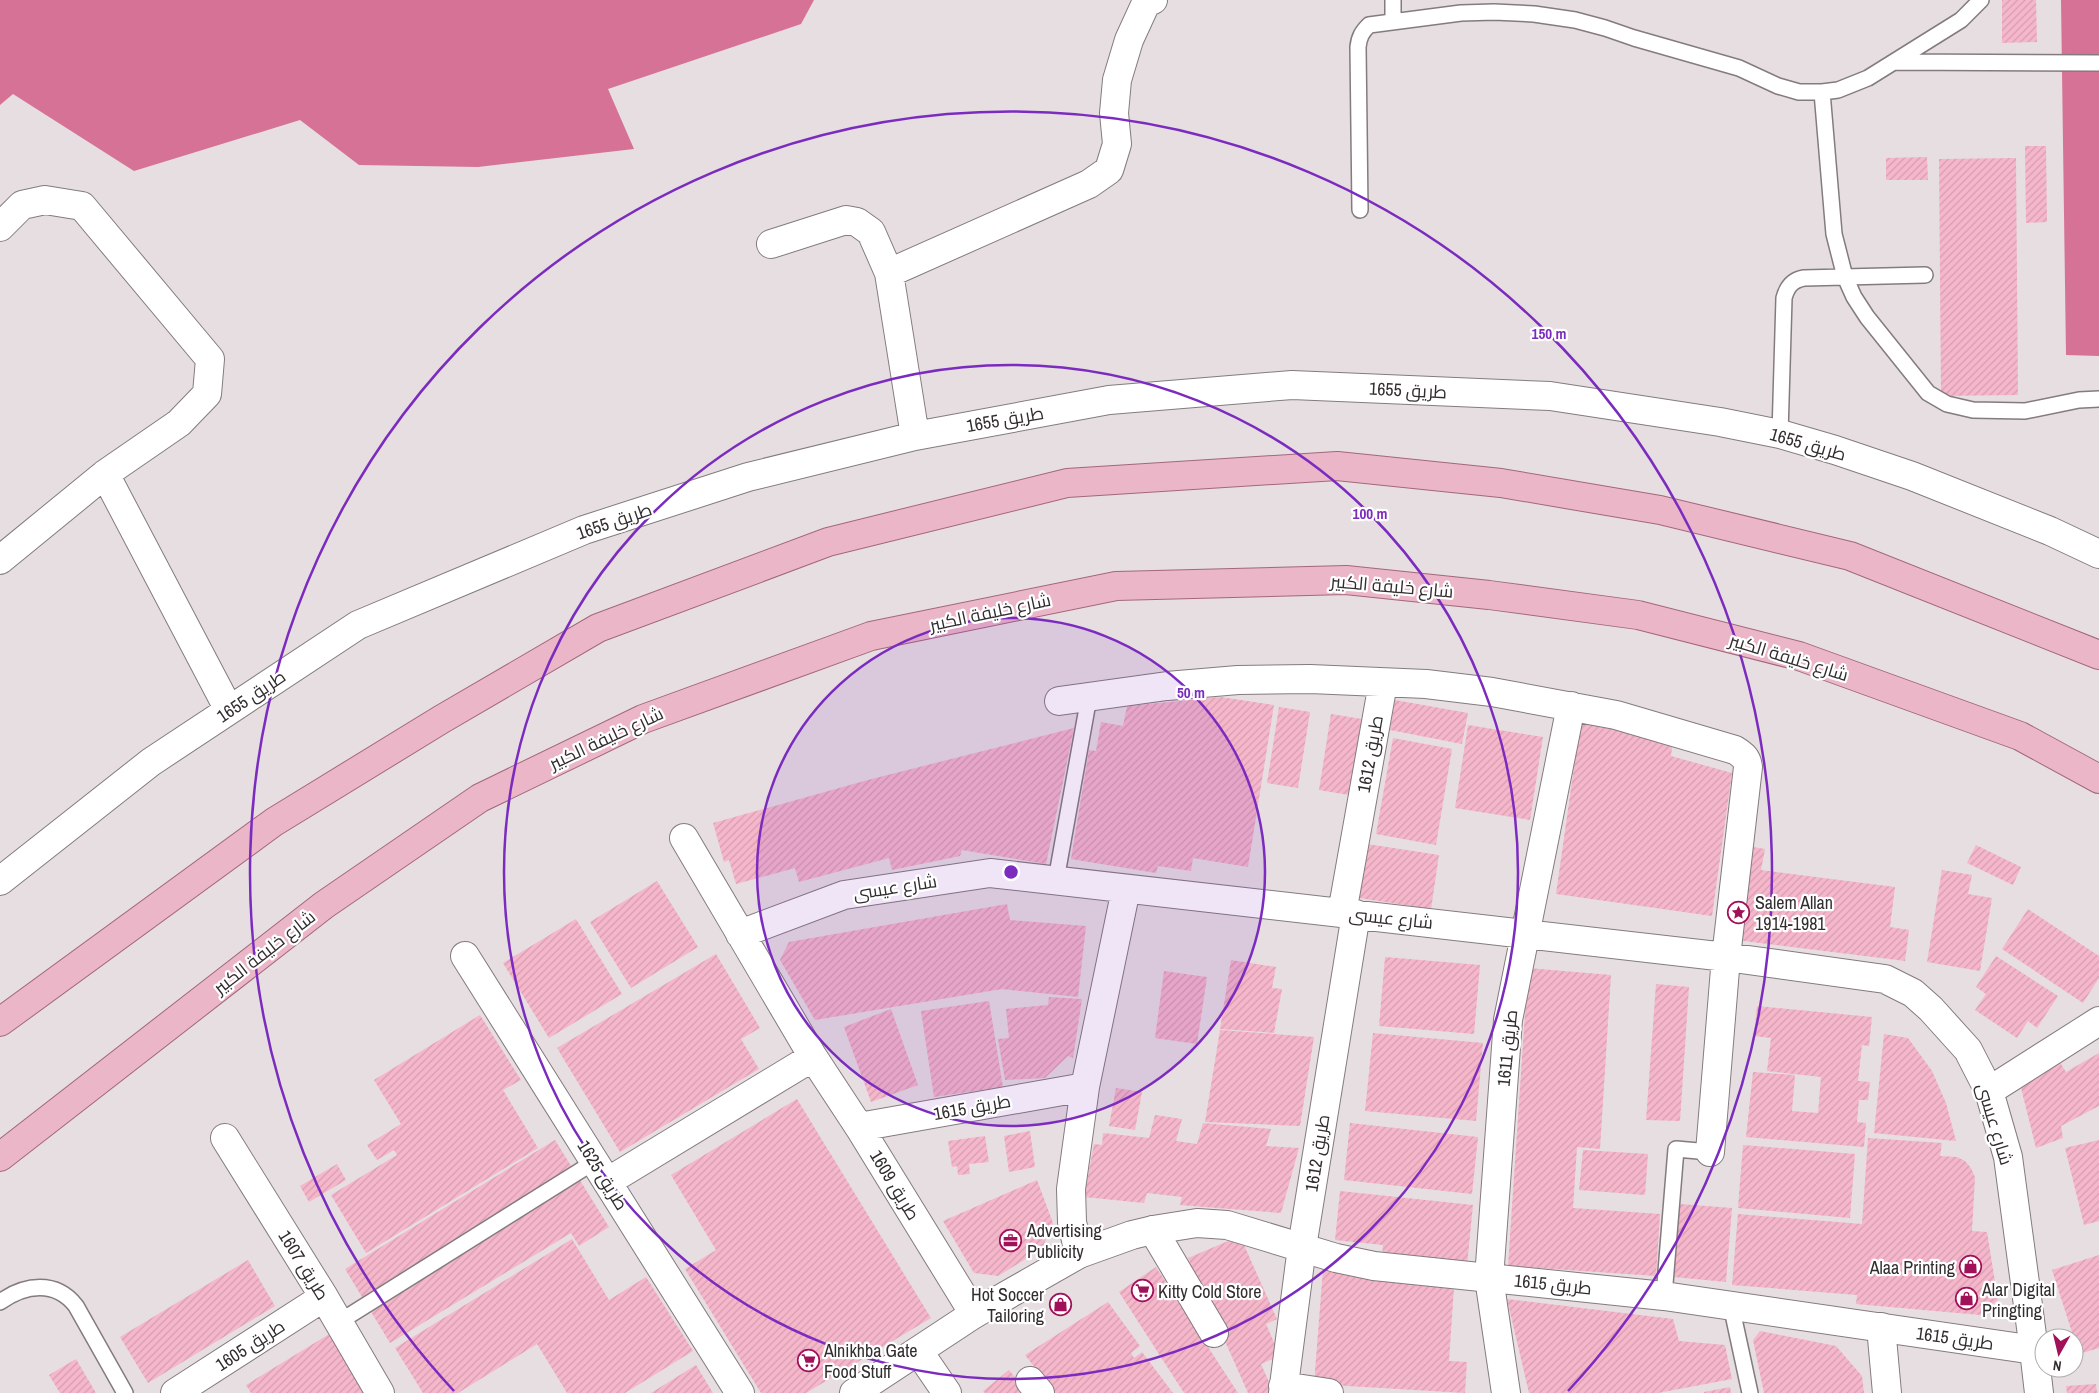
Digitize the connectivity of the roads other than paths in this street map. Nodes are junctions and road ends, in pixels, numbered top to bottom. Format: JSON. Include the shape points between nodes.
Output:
{"nodes":[{"id":1,"x":1153,"y":0,"type":"edge"},
{"id":2,"x":1393,"y":0,"type":"edge"},
{"id":3,"x":1981,"y":0,"type":"edge"},
{"id":4,"x":1393,"y":21,"type":"junction"},
{"id":5,"x":1894,"y":62,"type":"junction"},
{"id":6,"x":2099,"y":63,"type":"edge"},
{"id":7,"x":1822,"y":92,"type":"junction"},
{"id":8,"x":1360,"y":210,"type":"dead end"},
{"id":9,"x":0,"y":227,"type":"edge"},
{"id":10,"x":771,"y":244,"type":"dead end"},
{"id":11,"x":889,"y":273,"type":"junction"},
{"id":12,"x":1926,"y":275,"type":"dead end"},
{"id":13,"x":1845,"y":277,"type":"junction"},
{"id":14,"x":2099,"y":399,"type":"edge"},
{"id":15,"x":1780,"y":434,"type":"junction"},
{"id":16,"x":916,"y":436,"type":"junction"},
{"id":17,"x":105,"y":474,"type":"junction"},
{"id":18,"x":2099,"y":554,"type":"edge"},
{"id":19,"x":0,"y":560,"type":"edge"},
{"id":20,"x":2099,"y":655,"type":"edge"},
{"id":21,"x":1383,"y":683,"type":"junction"},
{"id":22,"x":1089,"y":697,"type":"junction"},
{"id":23,"x":1059,"y":701,"type":"dead end"},
{"id":24,"x":1571,"y":706,"type":"junction"},
{"id":25,"x":229,"y":710,"type":"junction"},
{"id":26,"x":2099,"y":779,"type":"edge"},
{"id":27,"x":684,"y":838,"type":"dead end"},
{"id":28,"x":1056,"y":880,"type":"junction"},
{"id":29,"x":0,"y":881,"type":"edge"},
{"id":30,"x":1126,"y":889,"type":"junction"},
{"id":31,"x":1349,"y":914,"type":"junction"},
{"id":32,"x":740,"y":934,"type":"junction"},
{"id":33,"x":1525,"y":934,"type":"junction"},
{"id":34,"x":465,"y":956,"type":"dead end"},
{"id":35,"x":1726,"y":957,"type":"junction"},
{"id":36,"x":2099,"y":1021,"type":"edge"},
{"id":37,"x":0,"y":1022,"type":"edge"},
{"id":38,"x":813,"y":1057,"type":"junction"},
{"id":39,"x":1085,"y":1087,"type":"junction"},
{"id":40,"x":1989,"y":1091,"type":"junction"},
{"id":41,"x":859,"y":1127,"type":"junction"},
{"id":42,"x":225,"y":1138,"type":"dead end"},
{"id":43,"x":1710,"y":1152,"type":"joint"},
{"id":44,"x":0,"y":1157,"type":"edge"},
{"id":45,"x":601,"y":1172,"type":"junction"},
{"id":46,"x":1153,"y":1230,"type":"junction"},
{"id":47,"x":1302,"y":1247,"type":"junction"},
{"id":48,"x":1079,"y":1254,"type":"junction"},
{"id":49,"x":1489,"y":1278,"type":"junction"},
{"id":50,"x":1664,"y":1296,"type":"junction"},
{"id":51,"x":324,"y":1297,"type":"junction"},
{"id":52,"x":0,"y":1302,"type":"edge"},
{"id":53,"x":1731,"y":1304,"type":"junction"},
{"id":54,"x":974,"y":1314,"type":"junction"},
{"id":55,"x":339,"y":1322,"type":"junction"},
{"id":56,"x":1881,"y":1327,"type":"junction"},
{"id":57,"x":1214,"y":1333,"type":"dead end"},
{"id":58,"x":2034,"y":1350,"type":"joint"},
{"id":59,"x":919,"y":1352,"type":"junction"},
{"id":60,"x":2037,"y":1378,"type":"edge"},
{"id":61,"x":1283,"y":1390,"type":"edge"},
{"id":62,"x":125,"y":1393,"type":"edge"},
{"id":63,"x":175,"y":1393,"type":"edge"},
{"id":64,"x":380,"y":1393,"type":"edge"},
{"id":65,"x":740,"y":1393,"type":"edge"},
{"id":66,"x":854,"y":1393,"type":"edge"},
{"id":67,"x":947,"y":1393,"type":"edge"},
{"id":68,"x":1329,"y":1393,"type":"edge"},
{"id":69,"x":1506,"y":1393,"type":"edge"},
{"id":70,"x":1750,"y":1393,"type":"edge"},
{"id":71,"x":1887,"y":1393,"type":"edge"},
{"id":72,"x":2039,"y":1393,"type":"edge"}],
"edges":[{"from":1,"to":11,"type":"street","via":[[1146,3],[1129,40],[1117,80],[1114,113],[1117,144],[1109,170],[1089,184]]},
{"from":2,"to":4,"type":"lane"},
{"from":3,"to":5,"type":"lane","via":[[1961,20]]},
{"from":4,"to":7,"type":"lane","via":[[1494,12],[1575,20],[1739,68],[1778,86],[1799,92]]},
{"from":4,"to":8,"type":"lane","via":[[1369,25],[1359,38]]},
{"from":5,"to":6,"type":"lane"},
{"from":5,"to":7,"type":"lane","via":[[1853,85]]},
{"from":7,"to":13,"type":"lane","via":[[1834,234]]},
{"from":9,"to":17,"type":"street","via":[[22,205],[45,200],[82,206],[210,360],[207,394],[179,423]]},
{"from":10,"to":11,"type":"street","via":[[846,220],[857,222],[871,232]]},
{"from":11,"to":16,"type":"street"},
{"from":12,"to":13,"type":"lane"},
{"from":13,"to":14,"type":"lane","via":[[1854,297],[1882,336],[1928,393],[1942,402],[1973,410],[2025,412]]},
{"from":13,"to":15,"type":"lane","via":[[1798,279],[1786,289]]},
{"from":15,"to":16,"type":"street","name":"طريق 1655","via":[[1550,396],[1292,385],[1109,400]]},
{"from":15,"to":18,"type":"street","name":"طريق 1655","via":[[1912,476]]},
{"from":16,"to":25,"type":"street","name":"طريق 1655","via":[[748,477],[584,530],[358,625]]},
{"from":17,"to":19,"type":"street"},
{"from":17,"to":25,"type":"street"},
{"from":20,"to":37,"type":"main road","via":[[1850,556],[1660,510],[1501,482],[1337,466],[1068,483],[828,542],[598,628],[274,822]]},
{"from":21,"to":22,"type":"street","via":[[1238,680]]},
{"from":21,"to":24,"type":"street","via":[[1426,684],[1492,692]]},
{"from":21,"to":31,"type":"street","name":"طريق 1612"},
{"from":22,"to":23,"type":"street"},
{"from":22,"to":28,"type":"lane"},
{"from":24,"to":33,"type":"street","name":"طريق 1611"},
{"from":24,"to":35,"type":"street","via":[[1616,715],[1735,750],[1747,760]]},
{"from":25,"to":29,"type":"street","name":"طريق 1655","via":[[151,762]]},
{"from":26,"to":44,"type":"main road","name":"شارع خليفة الكبير","via":[[2020,736],[1799,656],[1638,615],[1346,580],[1116,586],[872,636],[643,719],[480,798],[324,905]]},
{"from":27,"to":32,"type":"street","name":"طريق 1609"},
{"from":28,"to":30,"type":"street","name":"شارع عيسى"},
{"from":28,"to":32,"type":"street","name":"شارع عيسى","via":[[990,873],[844,895]]},
{"from":30,"to":31,"type":"street","name":"شارع عيسى"},
{"from":30,"to":39,"type":"street"},
{"from":31,"to":33,"type":"street","name":"شارع عيسى"},
{"from":31,"to":47,"type":"street","name":"طريق 1612"},
{"from":32,"to":38,"type":"street","name":"طريق 1609"},
{"from":33,"to":35,"type":"street","name":"شارع عيسى"},
{"from":33,"to":49,"type":"street","name":"طريق 1611","via":[[1508,1020]]},
{"from":34,"to":45,"type":"street","name":"طريق 1625"},
{"from":35,"to":40,"type":"street","name":"شارع عيسى","via":[[1885,979],[1931,1009],[1968,1050]]},
{"from":35,"to":43,"type":"street"},
{"from":36,"to":40,"type":"street"},
{"from":38,"to":41,"type":"street","name":"طريق 1609"},
{"from":38,"to":45,"type":"street"},
{"from":39,"to":41,"type":"street","name":"طريق 1615"},
{"from":39,"to":48,"type":"street","via":[[1070,1189],[1072,1222]]},
{"from":40,"to":58,"type":"street","name":"شارع عيسى","via":[[2008,1157]]},
{"from":41,"to":54,"type":"street","name":"طريق 1609"},
{"from":42,"to":51,"type":"street","name":"طريق 1607"},
{"from":43,"to":50,"type":"lane","via":[[1676,1149]]},
{"from":45,"to":55,"type":"lane"},
{"from":45,"to":65,"type":"street","name":"طريق 1625"},
{"from":46,"to":47,"type":"street","name":"طريق 1615","via":[[1197,1223],[1227,1224]]},
{"from":46,"to":48,"type":"street","name":"طريق 1615"},
{"from":46,"to":57,"type":"street"},
{"from":47,"to":49,"type":"street","name":"طريق 1615","via":[[1374,1266]]},
{"from":47,"to":61,"type":"street","name":"طريق 1612"},
{"from":48,"to":54,"type":"street","name":"طريق 1615"},
{"from":49,"to":50,"type":"street","name":"طريق 1615"},
{"from":49,"to":69,"type":"street","name":"طريق 1611"},
{"from":50,"to":53,"type":"street","name":"طريق 1615"},
{"from":51,"to":55,"type":"street","name":"طريق 1607"},
{"from":51,"to":63,"type":"street","name":"طريق 1605"},
{"from":52,"to":62,"type":"lane","via":[[22,1290],[36,1288],[53,1289],[68,1295]]},
{"from":53,"to":56,"type":"street","name":"طريق 1615"},
{"from":53,"to":70,"type":"lane"},
{"from":54,"to":59,"type":"street","name":"طريق 1615"},
{"from":55,"to":64,"type":"street","name":"طريق 1607"},
{"from":56,"to":58,"type":"street","name":"طريق 1615"},
{"from":56,"to":71,"type":"street"},
{"from":59,"to":66,"type":"street","name":"طريق 1615"},
{"from":59,"to":67,"type":"street"},
{"from":60,"to":72,"type":"street","name":"شارع عيسى"},
{"from":61,"to":68,"type":"street"}]}
